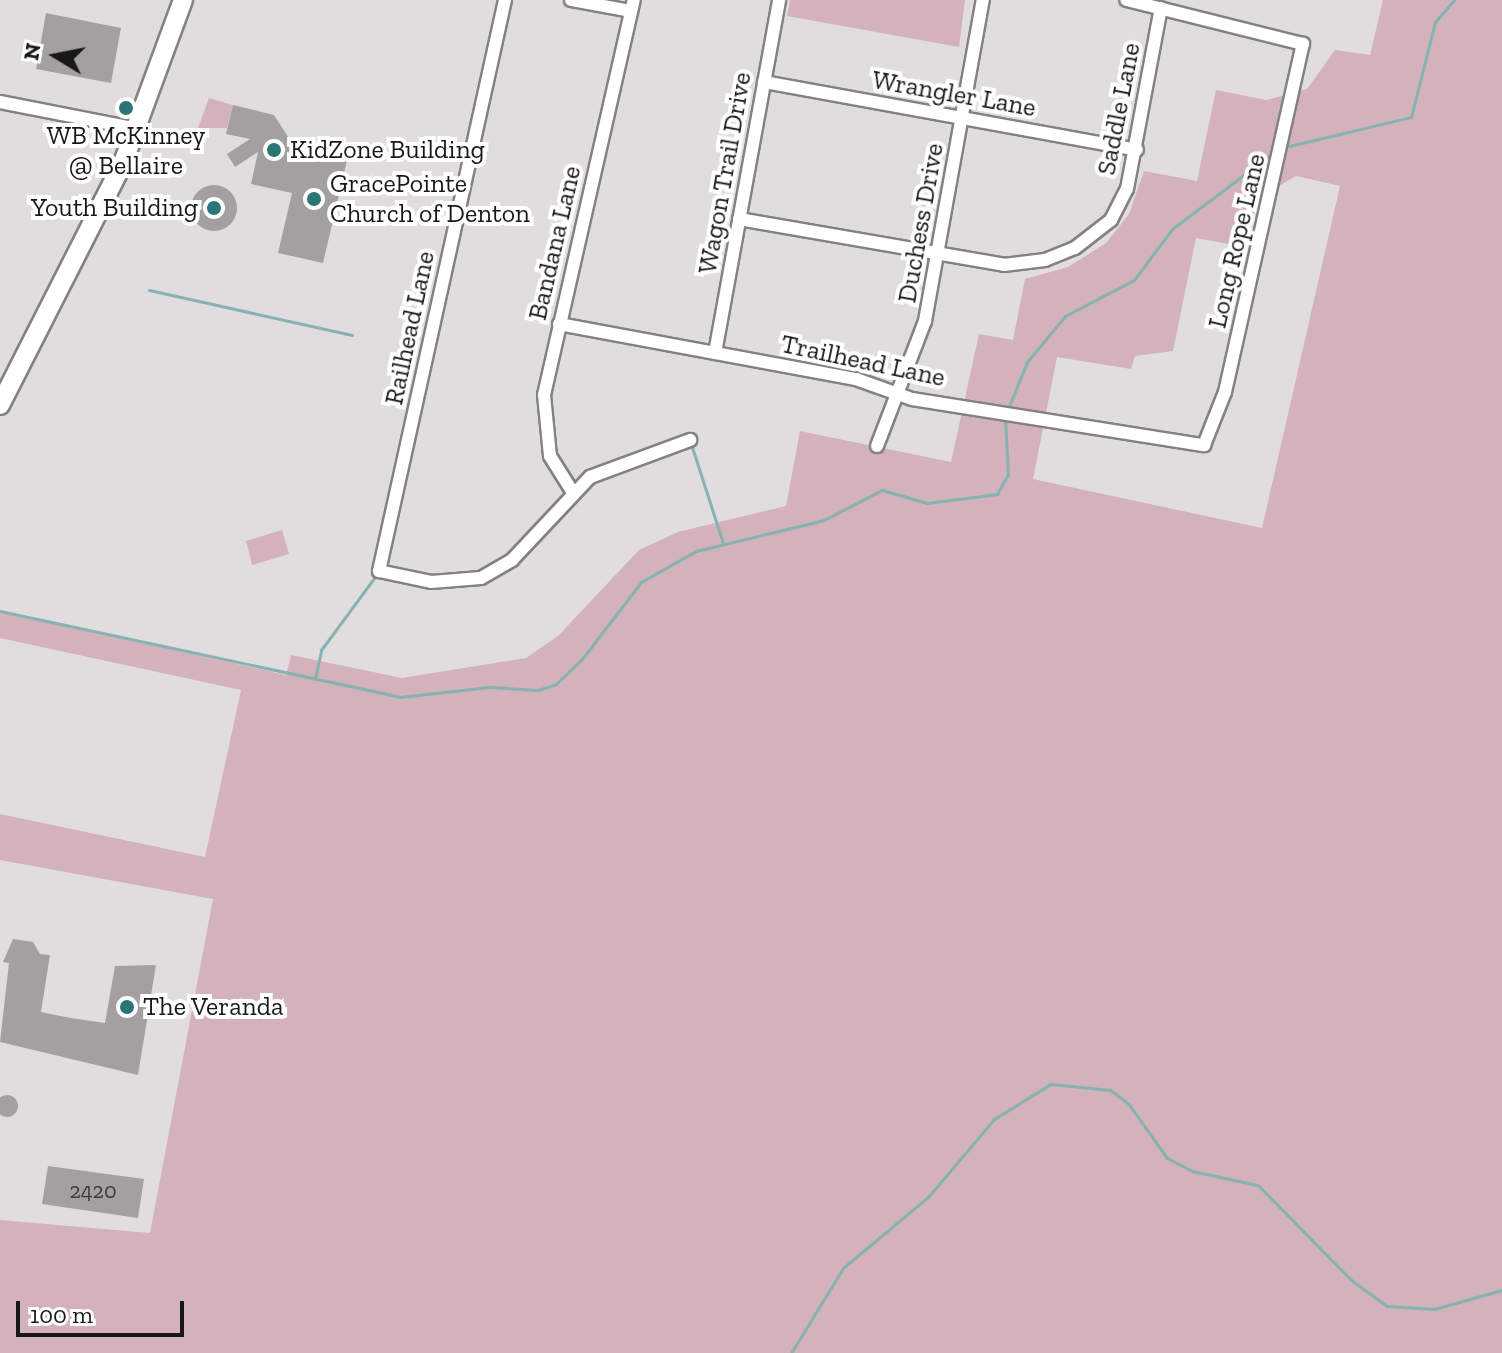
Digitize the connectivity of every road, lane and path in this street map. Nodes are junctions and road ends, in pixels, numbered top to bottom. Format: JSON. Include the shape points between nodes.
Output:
{"nodes":[{"id":1,"x":183,"y":0,"type":"edge"},
{"id":2,"x":505,"y":0,"type":"edge"},
{"id":3,"x":571,"y":0,"type":"edge"},
{"id":4,"x":779,"y":0,"type":"edge"},
{"id":5,"x":983,"y":0,"type":"edge"},
{"id":6,"x":1126,"y":0,"type":"edge"},
{"id":7,"x":632,"y":6,"type":"edge"},
{"id":8,"x":1161,"y":8,"type":"junction"},
{"id":9,"x":764,"y":82,"type":"junction"},
{"id":10,"x":0,"y":102,"type":"edge"},
{"id":11,"x":962,"y":117,"type":"junction"},
{"id":12,"x":137,"y":129,"type":"junction"},
{"id":13,"x":1137,"y":150,"type":"junction"},
{"id":14,"x":739,"y":219,"type":"junction"},
{"id":15,"x":938,"y":253,"type":"junction"},
{"id":16,"x":559,"y":324,"type":"junction"},
{"id":17,"x":715,"y":353,"type":"junction"},
{"id":18,"x":894,"y":394,"type":"junction"},
{"id":19,"x":0,"y":405,"type":"edge"},
{"id":20,"x":690,"y":440,"type":"dead end"},
{"id":21,"x":1204,"y":445,"type":"joint"},
{"id":22,"x":877,"y":446,"type":"dead end"},
{"id":23,"x":572,"y":491,"type":"junction"}],
"edges":[{"from":1,"to":12,"type":"main road"},
{"from":2,"to":23,"type":"street","name":"Railhead Lane","via":[[379,571],[431,582],[481,578],[512,560]]},
{"from":3,"to":7,"type":"street"},
{"from":4,"to":9,"type":"street","name":"Wagon Trail Drive"},
{"from":5,"to":11,"type":"street","name":"Duchess Drive"},
{"from":6,"to":8,"type":"street"},
{"from":7,"to":16,"type":"street","name":"Bandana Lane"},
{"from":8,"to":13,"type":"street","name":"Saddle Lane"},
{"from":8,"to":21,"type":"street","name":"Long Rope Lane","via":[[1303,44],[1225,392]]},
{"from":9,"to":11,"type":"street","name":"Wrangler Lane"},
{"from":9,"to":14,"type":"street","name":"Wagon Trail Drive"},
{"from":10,"to":12,"type":"street"},
{"from":11,"to":13,"type":"street","name":"Wrangler Lane"},
{"from":11,"to":15,"type":"street","name":"Duchess Drive"},
{"from":12,"to":19,"type":"main road"},
{"from":13,"to":15,"type":"street","name":"Saddle Lane","via":[[1111,220],[1075,248],[1018,265]]},
{"from":14,"to":15,"type":"street","name":"Saddle Lane"},
{"from":14,"to":17,"type":"street","name":"Wagon Trail Drive"},
{"from":15,"to":18,"type":"street","name":"Duchess Drive","via":[[924,326]]},
{"from":16,"to":17,"type":"street","name":"Trailhead Lane"},
{"from":16,"to":23,"type":"street","name":"Bandana Lane","via":[[544,421],[550,456]]},
{"from":17,"to":18,"type":"street","name":"Trailhead Lane","via":[[856,379]]},
{"from":18,"to":21,"type":"street","name":"Trailhead Lane"},
{"from":18,"to":22,"type":"street","name":"Duchess Drive"},
{"from":20,"to":23,"type":"street","via":[[620,462]]}]}
